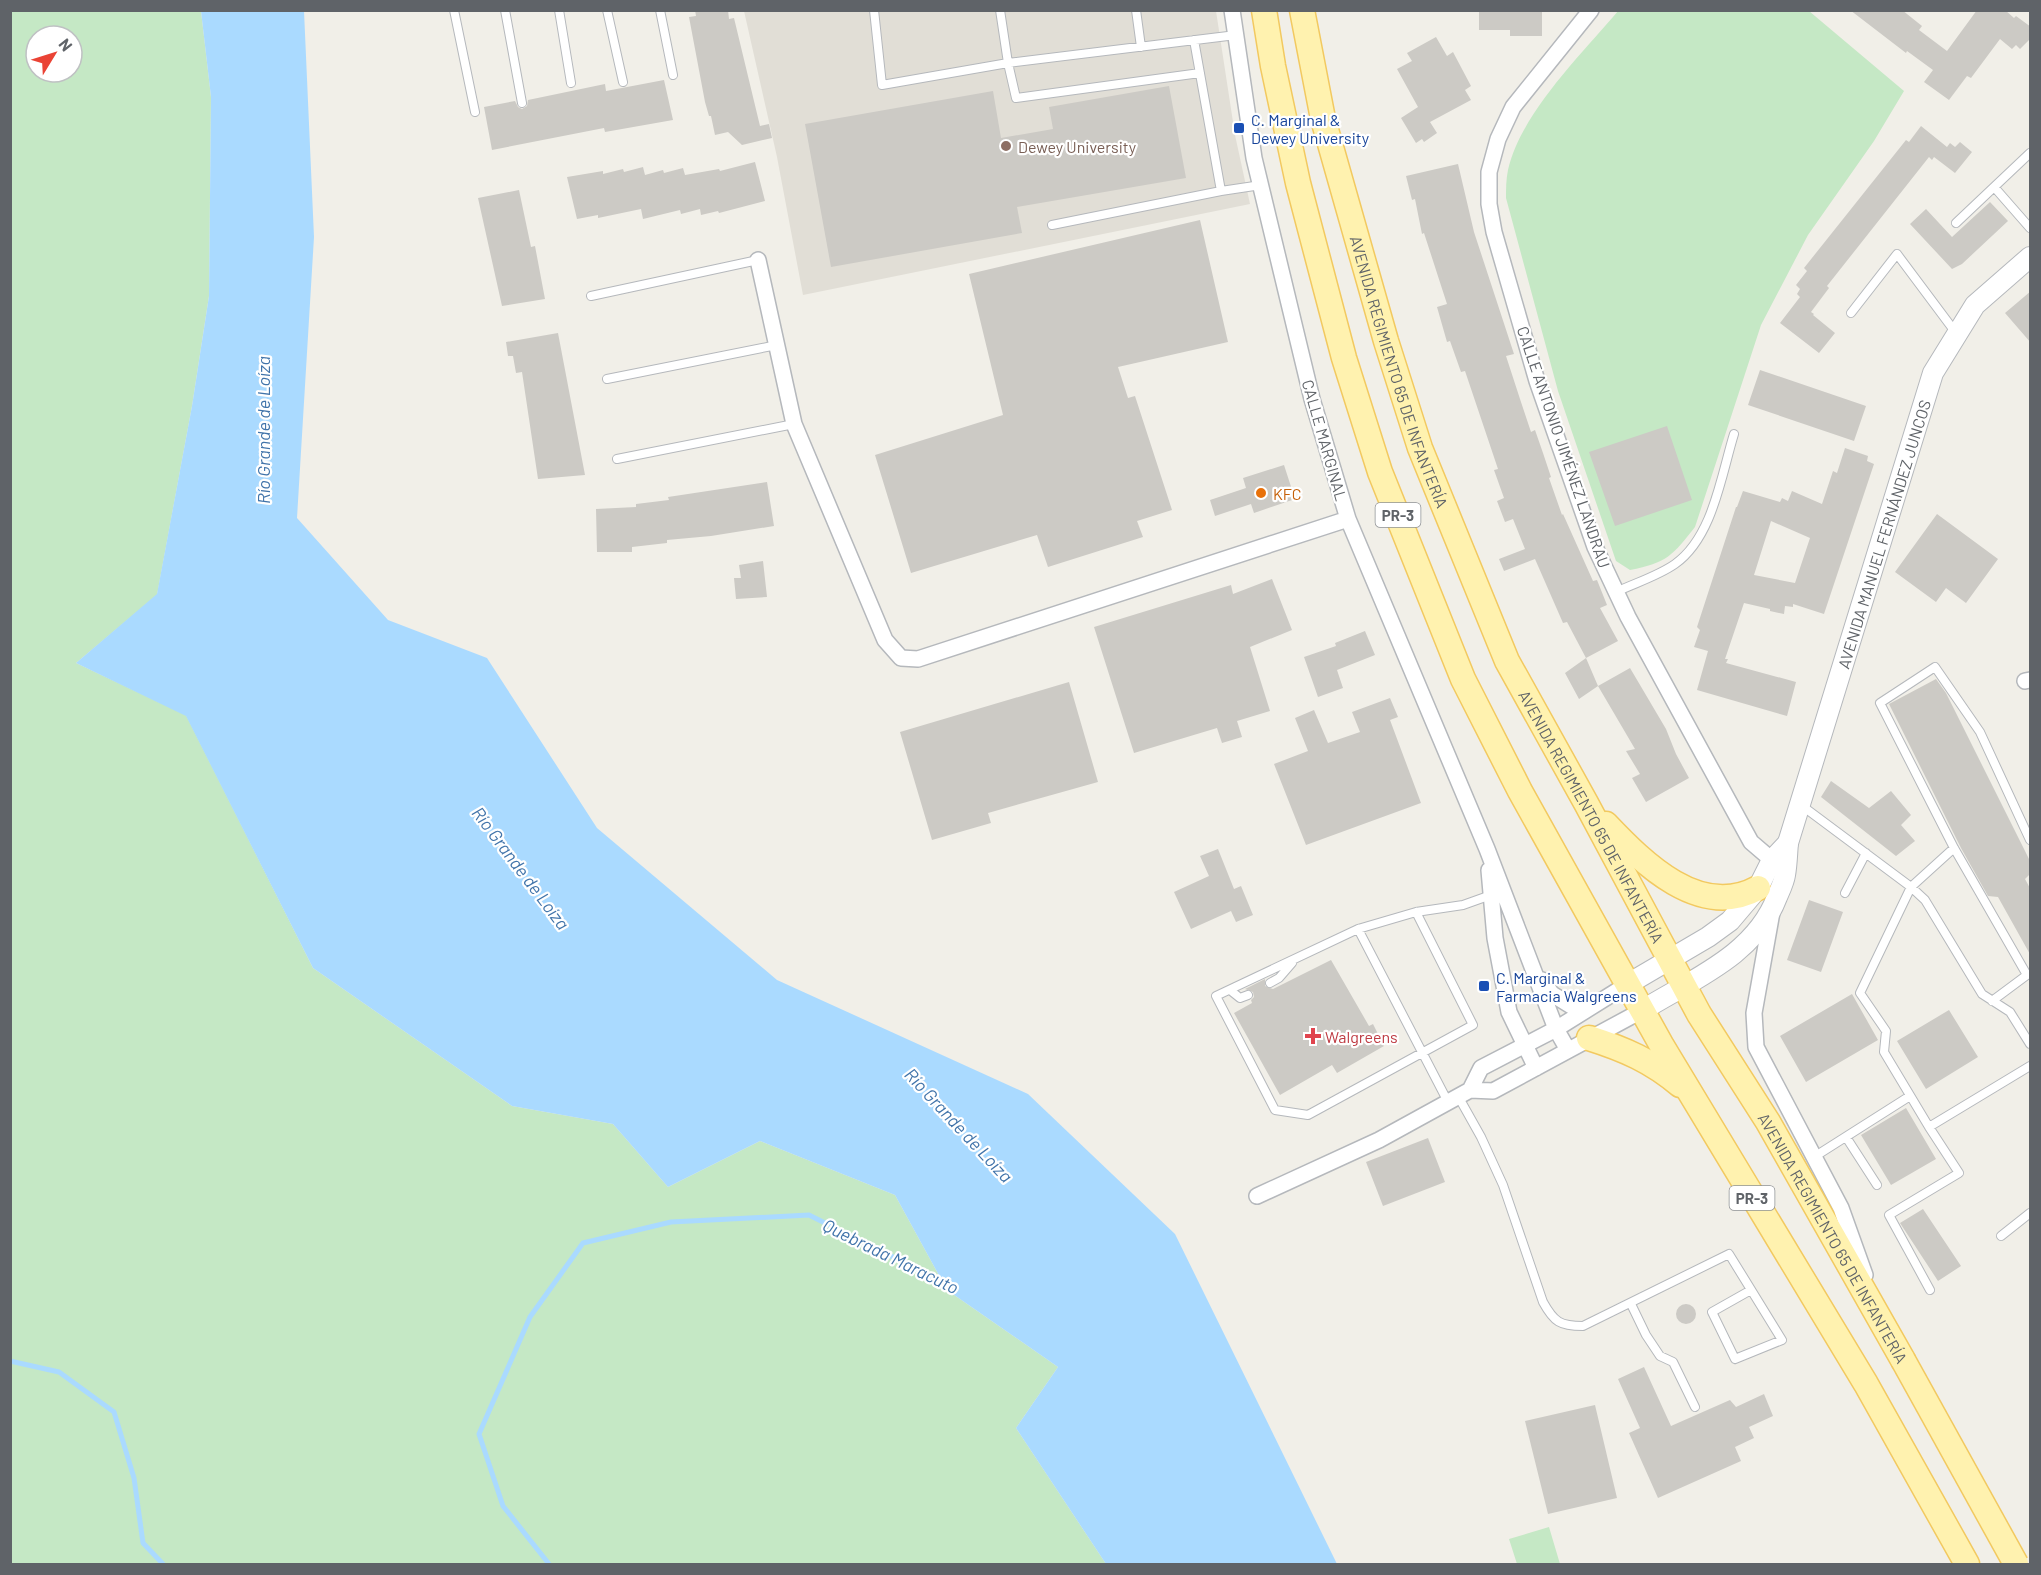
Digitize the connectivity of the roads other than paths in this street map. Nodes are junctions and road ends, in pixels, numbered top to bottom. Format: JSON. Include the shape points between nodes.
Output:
{"nodes":[{"id":1,"x":454,"y":10,"type":"edge"},
{"id":2,"x":505,"y":10,"type":"edge"},
{"id":3,"x":559,"y":10,"type":"edge"},
{"id":4,"x":607,"y":10,"type":"edge"},
{"id":5,"x":660,"y":10,"type":"edge"},
{"id":6,"x":874,"y":10,"type":"edge"},
{"id":7,"x":1000,"y":10,"type":"edge"},
{"id":8,"x":1136,"y":10,"type":"edge"},
{"id":9,"x":1232,"y":10,"type":"edge"},
{"id":10,"x":1264,"y":10,"type":"edge"},
{"id":11,"x":1302,"y":10,"type":"edge"},
{"id":12,"x":1591,"y":10,"type":"edge"},
{"id":13,"x":1236,"y":35,"type":"junction"},
{"id":14,"x":1194,"y":40,"type":"junction"},
{"id":15,"x":1141,"y":47,"type":"junction"},
{"id":16,"x":1008,"y":63,"type":"junction"},
{"id":17,"x":1200,"y":73,"type":"junction"},
{"id":18,"x":673,"y":75,"type":"dead end"},
{"id":19,"x":623,"y":82,"type":"dead end"},
{"id":20,"x":571,"y":83,"type":"dead end"},
{"id":21,"x":522,"y":104,"type":"dead end"},
{"id":22,"x":475,"y":112,"type":"dead end"},
{"id":23,"x":2031,"y":153,"type":"edge"},
{"id":24,"x":1261,"y":185,"type":"junction"},
{"id":25,"x":1995,"y":188,"type":"junction"},
{"id":26,"x":1221,"y":191,"type":"junction"},
{"id":27,"x":1956,"y":223,"type":"dead end"},
{"id":28,"x":1052,"y":225,"type":"dead end"},
{"id":29,"x":2031,"y":228,"type":"edge"},
{"id":30,"x":2031,"y":256,"type":"edge"},
{"id":31,"x":758,"y":260,"type":"joint"},
{"id":32,"x":591,"y":296,"type":"dead end"},
{"id":33,"x":1851,"y":313,"type":"dead end"},
{"id":34,"x":1957,"y":335,"type":"junction"},
{"id":35,"x":777,"y":345,"type":"junction"},
{"id":36,"x":607,"y":379,"type":"dead end"},
{"id":37,"x":794,"y":424,"type":"junction"},
{"id":38,"x":1734,"y":434,"type":"dead end"},
{"id":39,"x":617,"y":459,"type":"dead end"},
{"id":40,"x":1348,"y":519,"type":"junction"},
{"id":41,"x":1616,"y":592,"type":"junction"},
{"id":42,"x":1586,"y":803,"type":"junction"},
{"id":43,"x":1800,"y":804,"type":"junction"},
{"id":44,"x":2031,"y":840,"type":"edge"},
{"id":45,"x":1954,"y":848,"type":"junction"},
{"id":46,"x":1486,"y":849,"type":"junction"},
{"id":47,"x":1866,"y":854,"type":"junction"},
{"id":48,"x":1779,"y":862,"type":"junction"},
{"id":49,"x":1911,"y":887,"type":"junction"},
{"id":50,"x":1758,"y":888,"type":"junction"},
{"id":51,"x":1845,"y":893,"type":"dead end"},
{"id":52,"x":1491,"y":895,"type":"junction"},
{"id":53,"x":1773,"y":907,"type":"junction"},
{"id":54,"x":1416,"y":912,"type":"junction"},
{"id":55,"x":1358,"y":929,"type":"junction"},
{"id":56,"x":1294,"y":959,"type":"junction"},
{"id":57,"x":1670,"y":959,"type":"junction"},
{"id":58,"x":1533,"y":970,"type":"junction"},
{"id":59,"x":1270,"y":983,"type":"dead end"},
{"id":60,"x":1628,"y":984,"type":"junction"},
{"id":61,"x":1684,"y":984,"type":"junction"},
{"id":62,"x":1230,"y":990,"type":"junction"},
{"id":63,"x":1248,"y":995,"type":"dead end"},
{"id":64,"x":1992,"y":1001,"type":"junction"},
{"id":65,"x":1594,"y":1005,"type":"junction"},
{"id":66,"x":1643,"y":1010,"type":"junction"},
{"id":67,"x":1556,"y":1029,"type":"junction"},
{"id":68,"x":1589,"y":1038,"type":"junction"},
{"id":69,"x":2031,"y":1044,"type":"edge"},
{"id":70,"x":1524,"y":1045,"type":"junction"},
{"id":71,"x":1568,"y":1050,"type":"junction"},
{"id":72,"x":1423,"y":1054,"type":"junction"},
{"id":73,"x":2031,"y":1066,"type":"edge"},
{"id":74,"x":1536,"y":1068,"type":"junction"},
{"id":75,"x":1690,"y":1094,"type":"junction"},
{"id":76,"x":1459,"y":1096,"type":"junction"},
{"id":77,"x":1910,"y":1096,"type":"junction"},
{"id":78,"x":1929,"y":1127,"type":"junction"},
{"id":79,"x":1846,"y":1137,"type":"junction"},
{"id":80,"x":1814,"y":1157,"type":"junction"},
{"id":81,"x":1877,"y":1185,"type":"dead end"},
{"id":82,"x":1257,"y":1196,"type":"dead end"},
{"id":83,"x":2031,"y":1213,"type":"edge"},
{"id":84,"x":2001,"y":1236,"type":"dead end"},
{"id":85,"x":1751,"y":1290,"type":"junction"},
{"id":86,"x":1930,"y":1290,"type":"dead end"},
{"id":87,"x":1631,"y":1304,"type":"junction"},
{"id":88,"x":1884,"y":1329,"type":"junction"},
{"id":89,"x":1695,"y":1407,"type":"dead end"},
{"id":90,"x":1966,"y":1564,"type":"edge"},
{"id":91,"x":2016,"y":1564,"type":"edge"}],
"edges":[{"from":1,"to":22,"type":"lane"},
{"from":2,"to":21,"type":"lane"},
{"from":3,"to":20,"type":"lane"},
{"from":4,"to":19,"type":"lane"},
{"from":5,"to":18,"type":"lane"},
{"from":6,"to":16,"type":"lane","via":[[882,85]]},
{"from":7,"to":16,"type":"lane"},
{"from":8,"to":15,"type":"lane"},
{"from":9,"to":13,"type":"street","name":"CALLE MARGINAL"},
{"from":10,"to":60,"type":"main road","number":"PR-3","via":[[1298,183],[1344,358],[1380,472],[1463,679],[1520,791]]},
{"from":11,"to":42,"type":"main road","name":"AVENIDA REGIMIENTO 65 DE INFANTERÍA","number":"PR-3","via":[[1323,119],[1351,224],[1420,448],[1507,661]]},
{"from":12,"to":41,"type":"street","name":"CALLE ANTONIO JIMÉNEZ LANDRAU","via":[[1513,107],[1489,172],[1490,204],[1494,232],[1537,381],[1595,547]]},
{"from":13,"to":14,"type":"lane"},
{"from":13,"to":24,"type":"street","name":"CALLE MARGINAL"},
{"from":14,"to":15,"type":"lane"},
{"from":14,"to":17,"type":"lane"},
{"from":15,"to":16,"type":"lane"},
{"from":16,"to":17,"type":"lane","via":[[1016,98]]},
{"from":17,"to":26,"type":"lane"},
{"from":23,"to":25,"type":"lane"},
{"from":24,"to":26,"type":"lane"},
{"from":24,"to":40,"type":"street","name":"CALLE MARGINAL","via":[[1312,399]]},
{"from":25,"to":27,"type":"lane"},
{"from":25,"to":29,"type":"lane"},
{"from":26,"to":28,"type":"lane"},
{"from":30,"to":34,"type":"street","name":"AVENIDA MANUEL FERNÁNDEZ JUNCOS","via":[[1976,305]]},
{"from":31,"to":32,"type":"lane"},
{"from":31,"to":35,"type":"street"},
{"from":33,"to":34,"type":"lane","via":[[1897,254]]},
{"from":34,"to":43,"type":"street","name":"AVENIDA MANUEL FERNÁNDEZ JUNCOS","via":[[1926,392]]},
{"from":35,"to":36,"type":"lane"},
{"from":35,"to":37,"type":"street"},
{"from":37,"to":39,"type":"lane"},
{"from":37,"to":40,"type":"street","via":[[885,640],[902,658],[918,659]]},
{"from":38,"to":41,"type":"lane","via":[[1706,527],[1694,546],[1675,564]]},
{"from":40,"to":46,"type":"street","name":"CALLE MARGINAL"},
{"from":41,"to":48,"type":"street","name":"CALLE ANTONIO JIMÉNEZ LANDRAU","via":[[1751,842]]},
{"from":42,"to":50,"type":"main road","via":[[1654,870],[1689,891],[1716,897],[1747,894]]},
{"from":42,"to":57,"type":"main road","name":"AVENIDA REGIMIENTO 65 DE INFANTERÍA","number":"PR-3"},
{"from":43,"to":47,"type":"lane"},
{"from":43,"to":48,"type":"street","name":"AVENIDA MANUEL FERNÁNDEZ JUNCOS"},
{"from":44,"to":45,"type":"lane","via":[[1980,732],[1935,667],[1880,703]]},
{"from":45,"to":49,"type":"lane"},
{"from":45,"to":64,"type":"lane","via":[[2027,975]]},
{"from":46,"to":52,"type":"street","name":"CALLE MARGINAL"},
{"from":46,"to":58,"type":"street","name":"CALLE MARGINAL"},
{"from":47,"to":49,"type":"lane"},
{"from":47,"to":51,"type":"lane"},
{"from":48,"to":50,"type":"street","name":"AVENIDA MANUEL FERNÁNDEZ JUNCOS"},
{"from":48,"to":53,"type":"street","name":"AVENIDA MANUEL FERNÁNDEZ JUNCOS","via":[[1785,876]]},
{"from":49,"to":64,"type":"lane","via":[[1925,900],[1982,994]]},
{"from":49,"to":77,"type":"lane","via":[[1860,993],[1886,1031],[1884,1052]]},
{"from":50,"to":57,"type":"street","name":"AVENIDA MANUEL FERNÁNDEZ JUNCOS","via":[[1730,921]]},
{"from":52,"to":54,"type":"lane","via":[[1463,905]]},
{"from":52,"to":70,"type":"street","name":"CALLE MARGINAL","via":[[1509,1012]]},
{"from":53,"to":61,"type":"street","name":"AVENIDA MANUEL FERNÁNDEZ JUNCOS","via":[[1746,944],[1727,960]]},
{"from":53,"to":80,"type":"street","via":[[1754,1013],[1756,1047]]},
{"from":54,"to":55,"type":"lane"},
{"from":54,"to":72,"type":"lane","via":[[1473,1025]]},
{"from":55,"to":56,"type":"lane"},
{"from":55,"to":72,"type":"lane"},
{"from":56,"to":59,"type":"lane"},
{"from":56,"to":62,"type":"lane"},
{"from":57,"to":60,"type":"street","name":"AVENIDA MANUEL FERNÁNDEZ JUNCOS"},
{"from":57,"to":61,"type":"main road","name":"AVENIDA REGIMIENTO 65 DE INFANTERÍA","number":"PR-3"},
{"from":58,"to":65,"type":"street","via":[[1552,994],[1573,1007]]},
{"from":58,"to":67,"type":"street","name":"CALLE MARGINAL"},
{"from":60,"to":65,"type":"street"},
{"from":60,"to":66,"type":"main road","number":"PR-3"},
{"from":61,"to":66,"type":"street","name":"AVENIDA MANUEL FERNÁNDEZ JUNCOS"},
{"from":61,"to":88,"type":"main road","name":"AVENIDA REGIMIENTO 65 DE INFANTERÍA","number":"PR-3","via":[[1768,1122]]},
{"from":62,"to":63,"type":"lane","via":[[1240,999]]},
{"from":62,"to":72,"type":"lane","via":[[1216,996],[1275,1110],[1308,1115]]},
{"from":64,"to":69,"type":"lane","via":[[2010,1012]]},
{"from":65,"to":67,"type":"street"},
{"from":66,"to":68,"type":"street"},
{"from":66,"to":75,"type":"main road","number":"PR-3"},
{"from":67,"to":70,"type":"street"},
{"from":67,"to":71,"type":"street","name":"CALLE MARGINAL"},
{"from":68,"to":71,"type":"street"},
{"from":68,"to":75,"type":"main road","via":[[1625,1050]]},
{"from":70,"to":74,"type":"street","name":"CALLE MARGINAL"},
{"from":70,"to":76,"type":"street","via":[[1481,1068]]},
{"from":71,"to":74,"type":"street"},
{"from":72,"to":76,"type":"lane"},
{"from":73,"to":78,"type":"lane"},
{"from":74,"to":76,"type":"street","via":[[1493,1091]]},
{"from":75,"to":90,"type":"main road","number":"PR-3","via":[[1866,1384]]},
{"from":76,"to":82,"type":"street","via":[[1379,1140]]},
{"from":76,"to":87,"type":"lane","via":[[1503,1185],[1550,1315],[1560,1324],[1583,1326]]},
{"from":77,"to":78,"type":"lane"},
{"from":77,"to":79,"type":"lane"},
{"from":78,"to":86,"type":"lane","via":[[1959,1173],[1889,1215]]},
{"from":79,"to":80,"type":"lane"},
{"from":79,"to":81,"type":"lane"},
{"from":80,"to":88,"type":"street","via":[[1841,1208]]},
{"from":83,"to":84,"type":"lane"},
{"from":85,"to":85,"type":"lane","via":[[1782,1340],[1736,1359],[1712,1312]]},
{"from":85,"to":87,"type":"lane","via":[[1729,1254]]},
{"from":87,"to":89,"type":"lane","via":[[1660,1356],[1672,1362]]},
{"from":88,"to":91,"type":"main road","name":"AVENIDA REGIMIENTO 65 DE INFANTERÍA","number":"PR-3","bridge":true}]}
